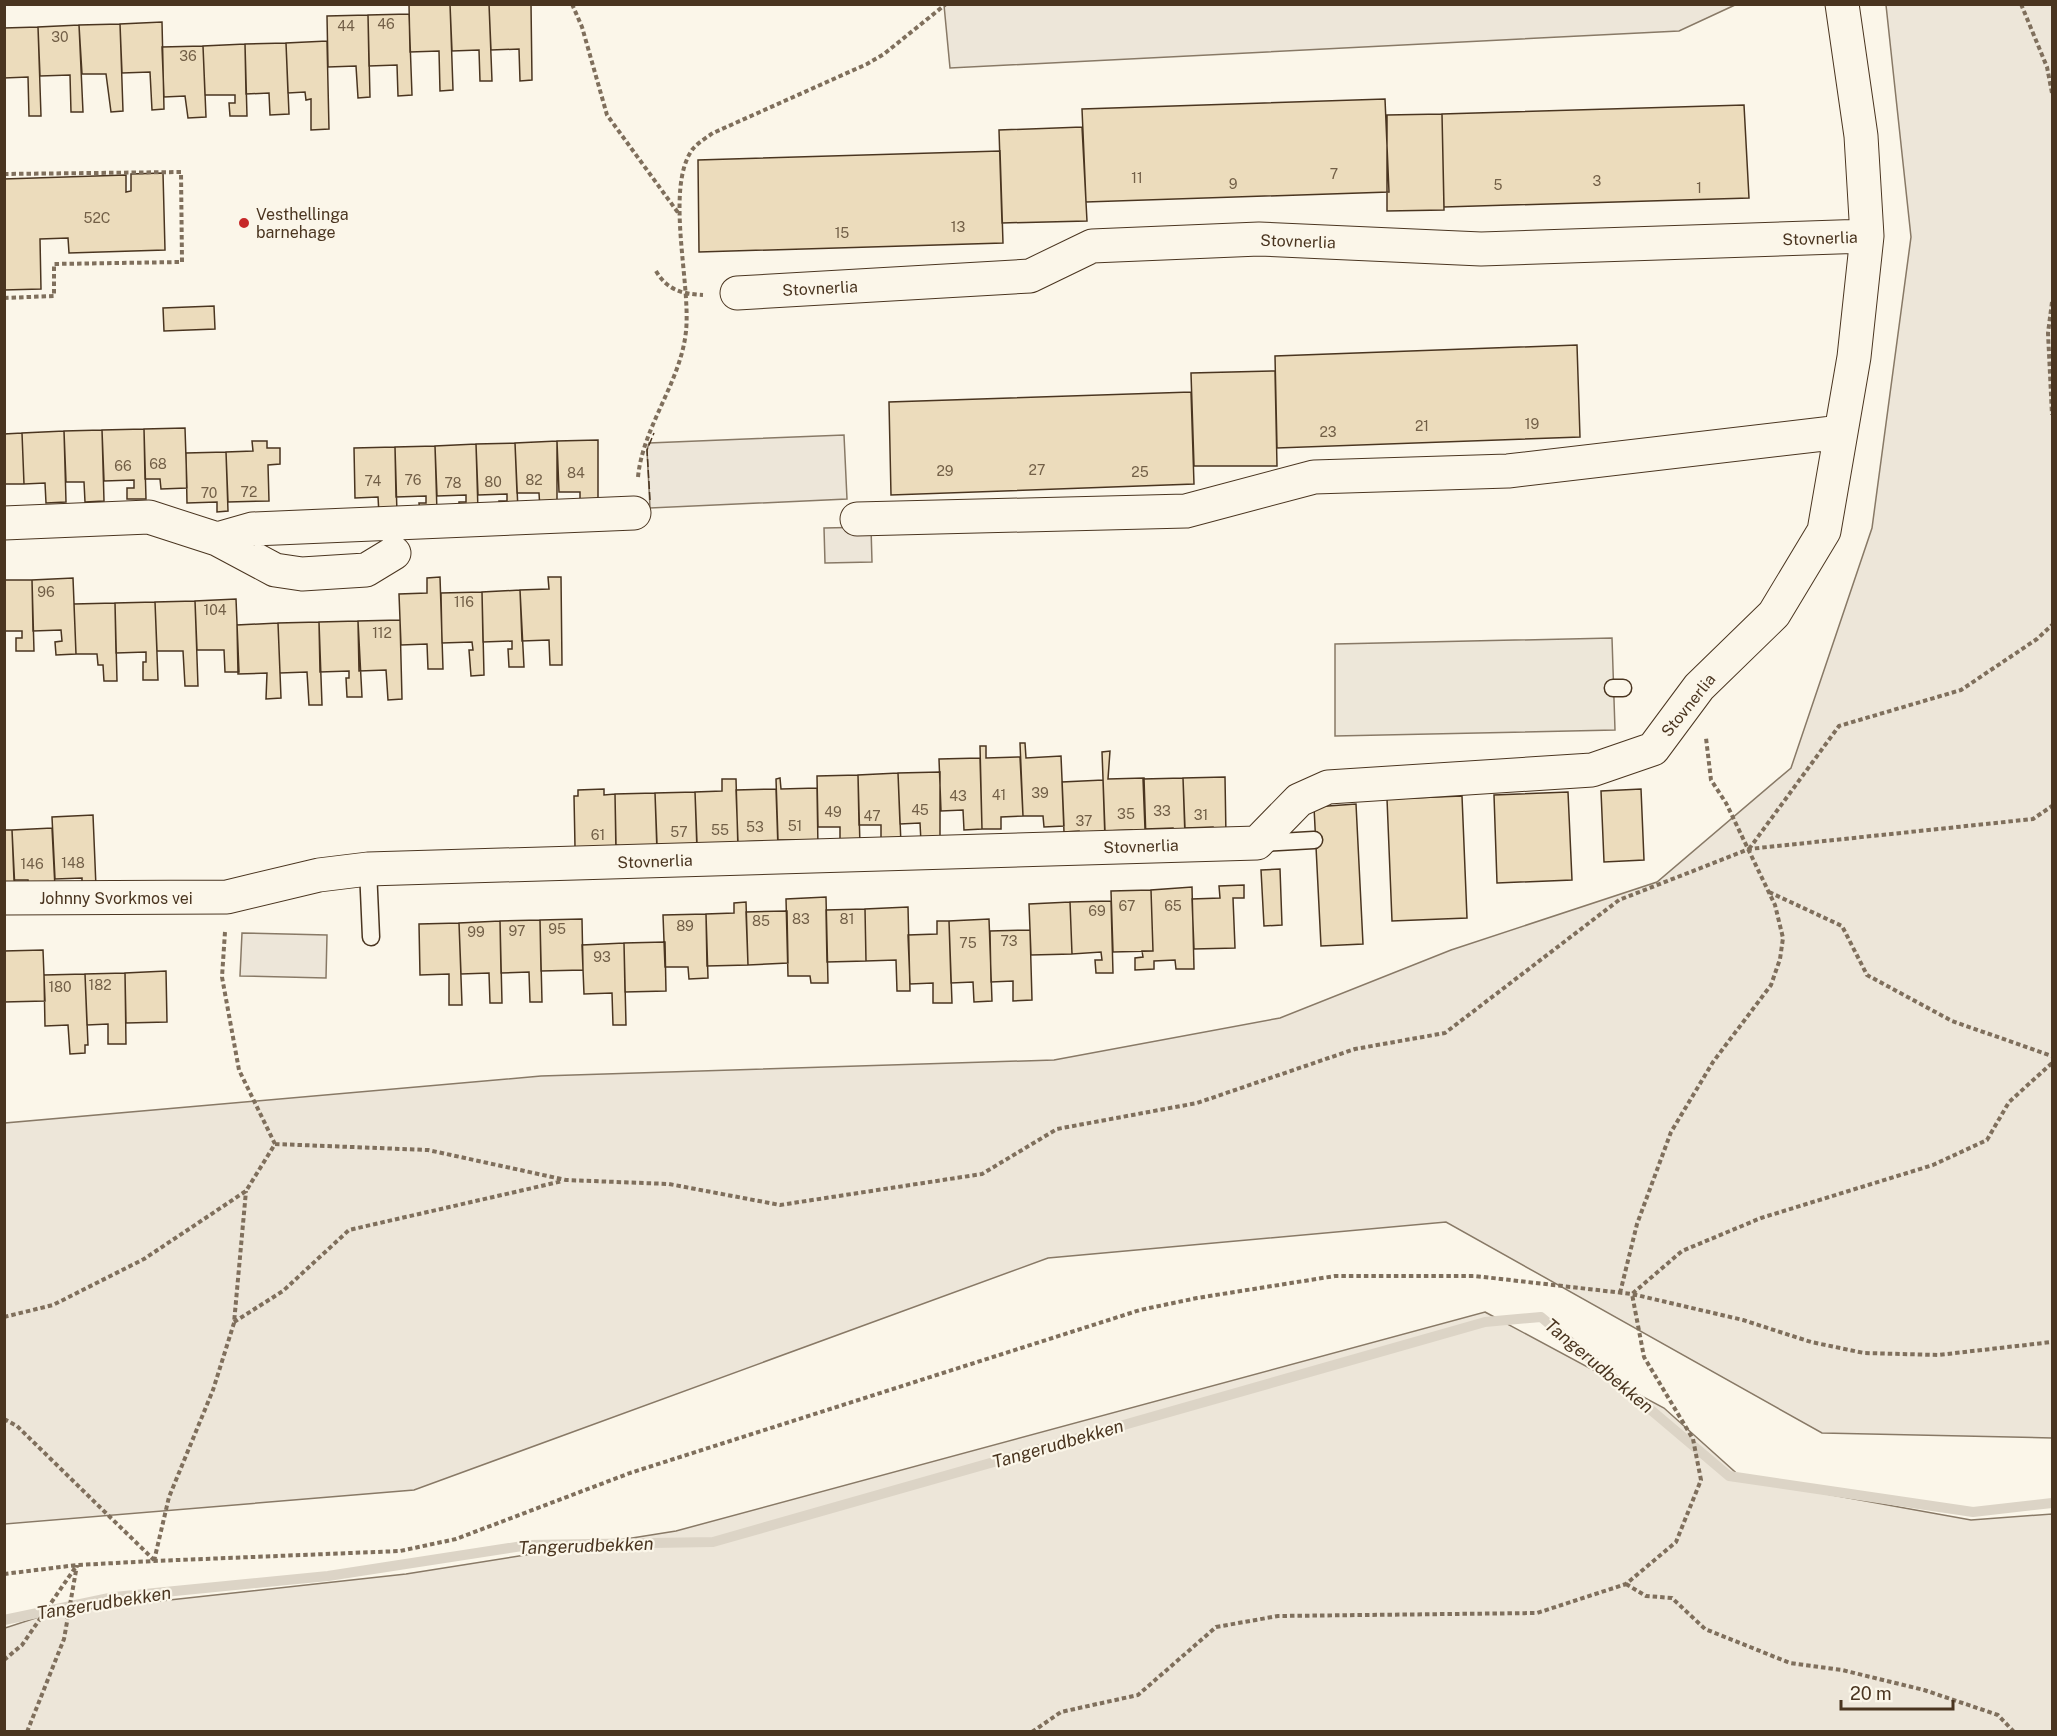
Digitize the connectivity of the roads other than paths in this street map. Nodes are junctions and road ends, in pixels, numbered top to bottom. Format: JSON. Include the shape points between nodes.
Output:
{"nodes":[{"id":1,"x":1842,"y":4,"type":"edge"},
{"id":2,"x":1867,"y":236,"type":"junction"},
{"id":3,"x":737,"y":293,"type":"road end"},
{"id":4,"x":1841,"y":432,"type":"junction"},
{"id":5,"x":634,"y":513,"type":"road end"},
{"id":6,"x":857,"y":519,"type":"dead end"},
{"id":7,"x":4,"y":523,"type":"edge"},
{"id":8,"x":217,"y":539,"type":"junction"},
{"id":9,"x":394,"y":553,"type":"dead end"},
{"id":10,"x":1314,"y":840,"type":"dead end"},
{"id":11,"x":1257,"y":843,"type":"junction"},
{"id":12,"x":368,"y":869,"type":"junction"},
{"id":13,"x":227,"y":897,"type":"joint"},
{"id":14,"x":4,"y":898,"type":"edge"},
{"id":15,"x":371,"y":937,"type":"dead end"}],
"edges":[{"from":1,"to":2,"type":"street","name":"Stovnerlia","via":[[1861,136]]},
{"from":2,"to":3,"type":"street","name":"Stovnerlia","via":[[1481,249],[1259,239],[1092,246],[1030,276]]},
{"from":2,"to":4,"type":"street","name":"Stovnerlia","via":[[1854,357]]},
{"from":4,"to":6,"type":"street","via":[[1508,471],[1314,477],[1186,511]]},
{"from":4,"to":11,"type":"street","name":"Stovnerlia","via":[[1824,531],[1774,614],[1699,687],[1653,749],[1592,770],[1328,787],[1299,800]]},
{"from":5,"to":8,"type":"street","via":[[252,529]]},
{"from":7,"to":8,"type":"street","via":[[149,517]]},
{"from":8,"to":9,"type":"street","via":[[275,570],[302,574],[366,570]]},
{"from":10,"to":11,"type":"lane"},
{"from":11,"to":12,"type":"street","name":"Stovnerlia"},
{"from":12,"to":13,"type":"street","name":"Stovnerlia","via":[[319,875]]},
{"from":12,"to":15,"type":"lane"},
{"from":13,"to":14,"type":"street","name":"Johnny Svorkmos vei"}]}
